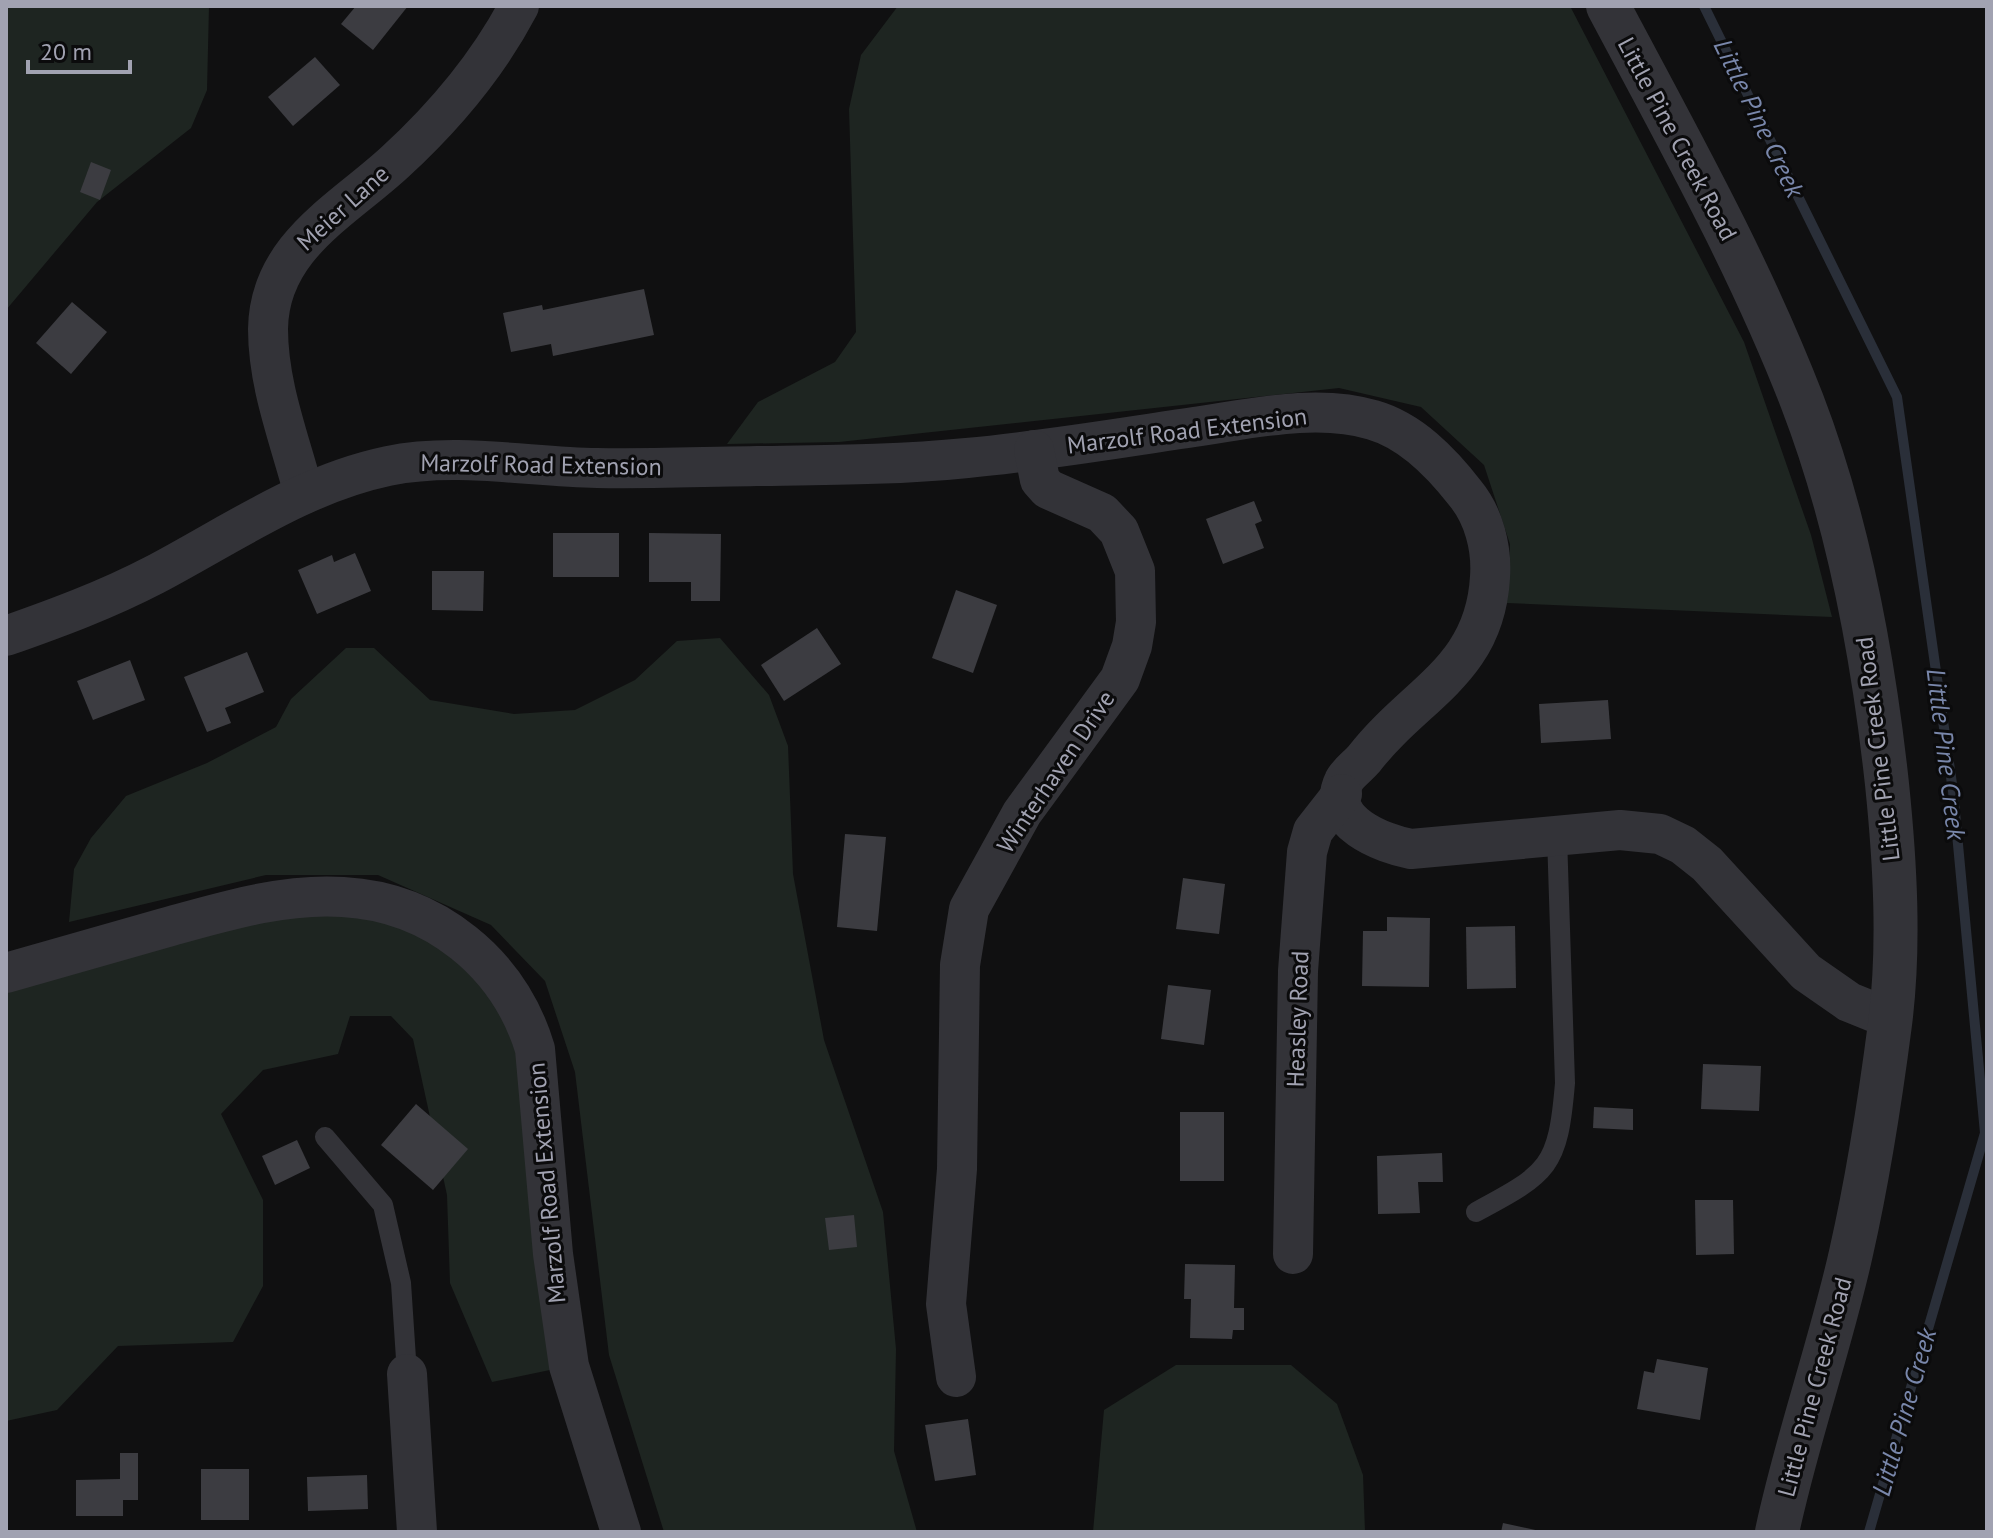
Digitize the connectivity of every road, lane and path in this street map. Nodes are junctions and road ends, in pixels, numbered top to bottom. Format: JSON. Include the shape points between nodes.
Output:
{"nodes":[{"id":1,"x":519,"y":6,"type":"edge"},
{"id":2,"x":1608,"y":6,"type":"edge"},
{"id":3,"x":1034,"y":450,"type":"junction"},
{"id":4,"x":304,"y":494,"type":"junction"},
{"id":5,"x":6,"y":636,"type":"edge"},
{"id":6,"x":1342,"y":794,"type":"junction"},
{"id":7,"x":1557,"y":836,"type":"junction"},
{"id":8,"x":6,"y":973,"type":"edge"},
{"id":9,"x":1891,"y":1019,"type":"junction"},
{"id":10,"x":325,"y":1137,"type":"dead end"},
{"id":11,"x":1476,"y":1212,"type":"dead end"},
{"id":12,"x":1293,"y":1254,"type":"dead end"},
{"id":13,"x":407,"y":1374,"type":"joint"},
{"id":14,"x":956,"y":1377,"type":"dead end"},
{"id":15,"x":417,"y":1532,"type":"edge"},
{"id":16,"x":621,"y":1532,"type":"edge"},
{"id":17,"x":1777,"y":1532,"type":"edge"}],
"edges":[{"from":1,"to":4,"type":"street","name":"Meier Lane","via":[[452,103],[395,162],[307,235],[277,279],[268,327],[269,360]]},
{"from":2,"to":9,"type":"street","name":"Little Pine Creek Road","via":[[1772,327],[1804,405],[1835,506],[1880,724],[1891,825]]},
{"from":3,"to":4,"type":"street","name":"Marzolf Road Extension","via":[[868,464],[597,468],[415,462]]},
{"from":3,"to":6,"type":"street","name":"Marzolf Road Extension","via":[[1255,419],[1356,416],[1411,439],[1455,480],[1471,500],[1488,538],[1488,603],[1479,634],[1432,692],[1382,736],[1344,781]]},
{"from":3,"to":14,"type":"street","name":"Winterhaven Drive","via":[[1040,480],[1048,489],[1102,513],[1119,531],[1135,571],[1136,622],[1120,679],[1022,813],[969,909],[960,965],[957,1169],[946,1304]]},
{"from":4,"to":5,"type":"street","name":"Marzolf Road Extension","via":[[98,603]]},
{"from":6,"to":7,"type":"street","via":[[1351,822],[1389,845],[1411,849]]},
{"from":6,"to":12,"type":"street","name":"Heasley Road","via":[[1313,831],[1307,852],[1298,971]]},
{"from":7,"to":9,"type":"street","via":[[1643,831],[1683,845],[1707,864],[1806,972],[1849,1002]]},
{"from":7,"to":11,"type":"lane","via":[[1562,1124],[1542,1172]]},
{"from":8,"to":16,"type":"street","name":"Marzolf Road Extension","via":[[226,911],[299,898],[344,897],[394,905],[469,946],[510,990],[535,1049],[567,1352]]},
{"from":9,"to":17,"type":"street","name":"Little Pine Creek Road","via":[[1851,1255]]},
{"from":10,"to":13,"type":"lane","via":[[383,1205],[401,1283]]},
{"from":13,"to":15,"type":"street"}]}
